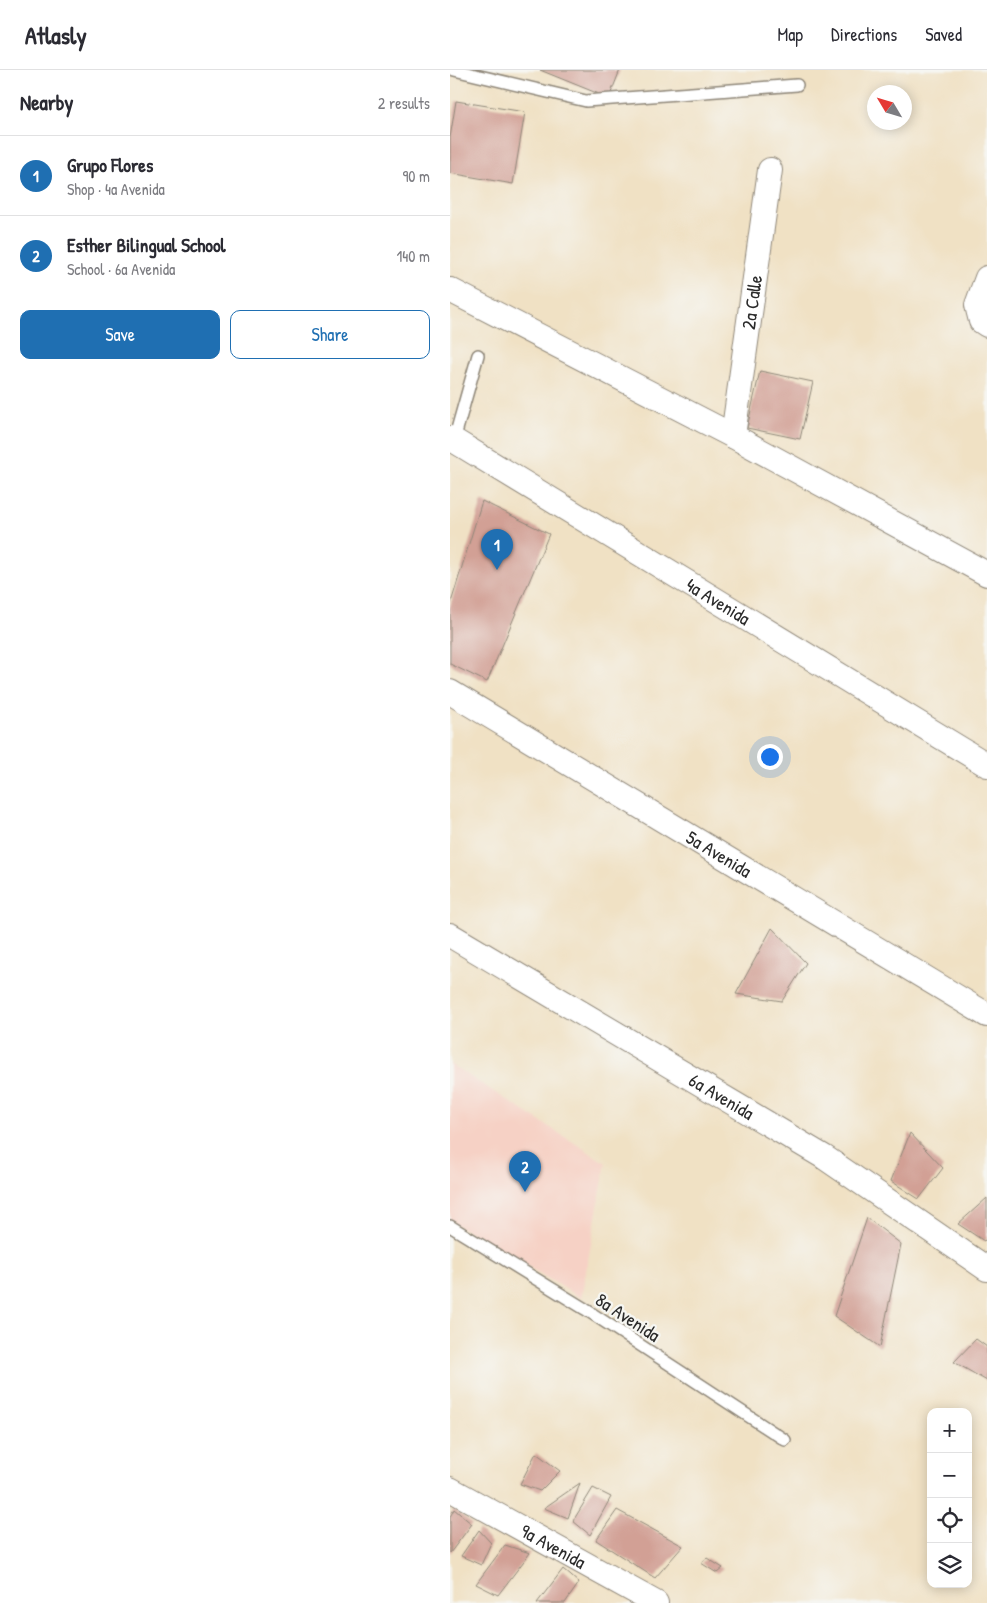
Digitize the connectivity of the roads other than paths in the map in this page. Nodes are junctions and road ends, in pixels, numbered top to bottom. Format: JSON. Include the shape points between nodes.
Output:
{"nodes":[{"id":1,"x":454,"y":70,"type":"edge"},
{"id":2,"x":797,"y":85,"type":"dead end"},
{"id":3,"x":770,"y":170,"type":"dead end"},
{"id":4,"x":987,"y":278,"type":"edge"},
{"id":5,"x":450,"y":290,"type":"edge"},
{"id":6,"x":984,"y":323,"type":"edge"},
{"id":7,"x":478,"y":355,"type":"dead end"},
{"id":8,"x":732,"y":436,"type":"junction"},
{"id":9,"x":452,"y":439,"type":"edge"},
{"id":10,"x":987,"y":574,"type":"edge"},
{"id":11,"x":450,"y":692,"type":"edge"},
{"id":12,"x":985,"y":759,"type":"edge"},
{"id":13,"x":450,"y":935,"type":"edge"},
{"id":14,"x":987,"y":1015,"type":"edge"},
{"id":15,"x":450,"y":1226,"type":"edge"},
{"id":16,"x":987,"y":1269,"type":"edge"},
{"id":17,"x":785,"y":1440,"type":"dead end"},
{"id":18,"x":450,"y":1489,"type":"edge"},
{"id":19,"x":656,"y":1603,"type":"edge"}],
"edges":[{"from":1,"to":2,"type":"lane","via":[[586,101]]},
{"from":3,"to":8,"type":"street","name":"2a Calle"},
{"from":4,"to":6,"type":"street","via":[[977,305]]},
{"from":5,"to":8,"type":"street"},
{"from":7,"to":9,"type":"lane"},
{"from":8,"to":10,"type":"street"},
{"from":9,"to":12,"type":"street","name":"4a Avenida"},
{"from":11,"to":14,"type":"street","name":"5a Avenida"},
{"from":13,"to":16,"type":"street","name":"6a Avenida","via":[[824,1157]]},
{"from":15,"to":17,"type":"lane","name":"8a Avenida","via":[[585,1309]]},
{"from":18,"to":19,"type":"street","name":"9a Avenida"}]}
